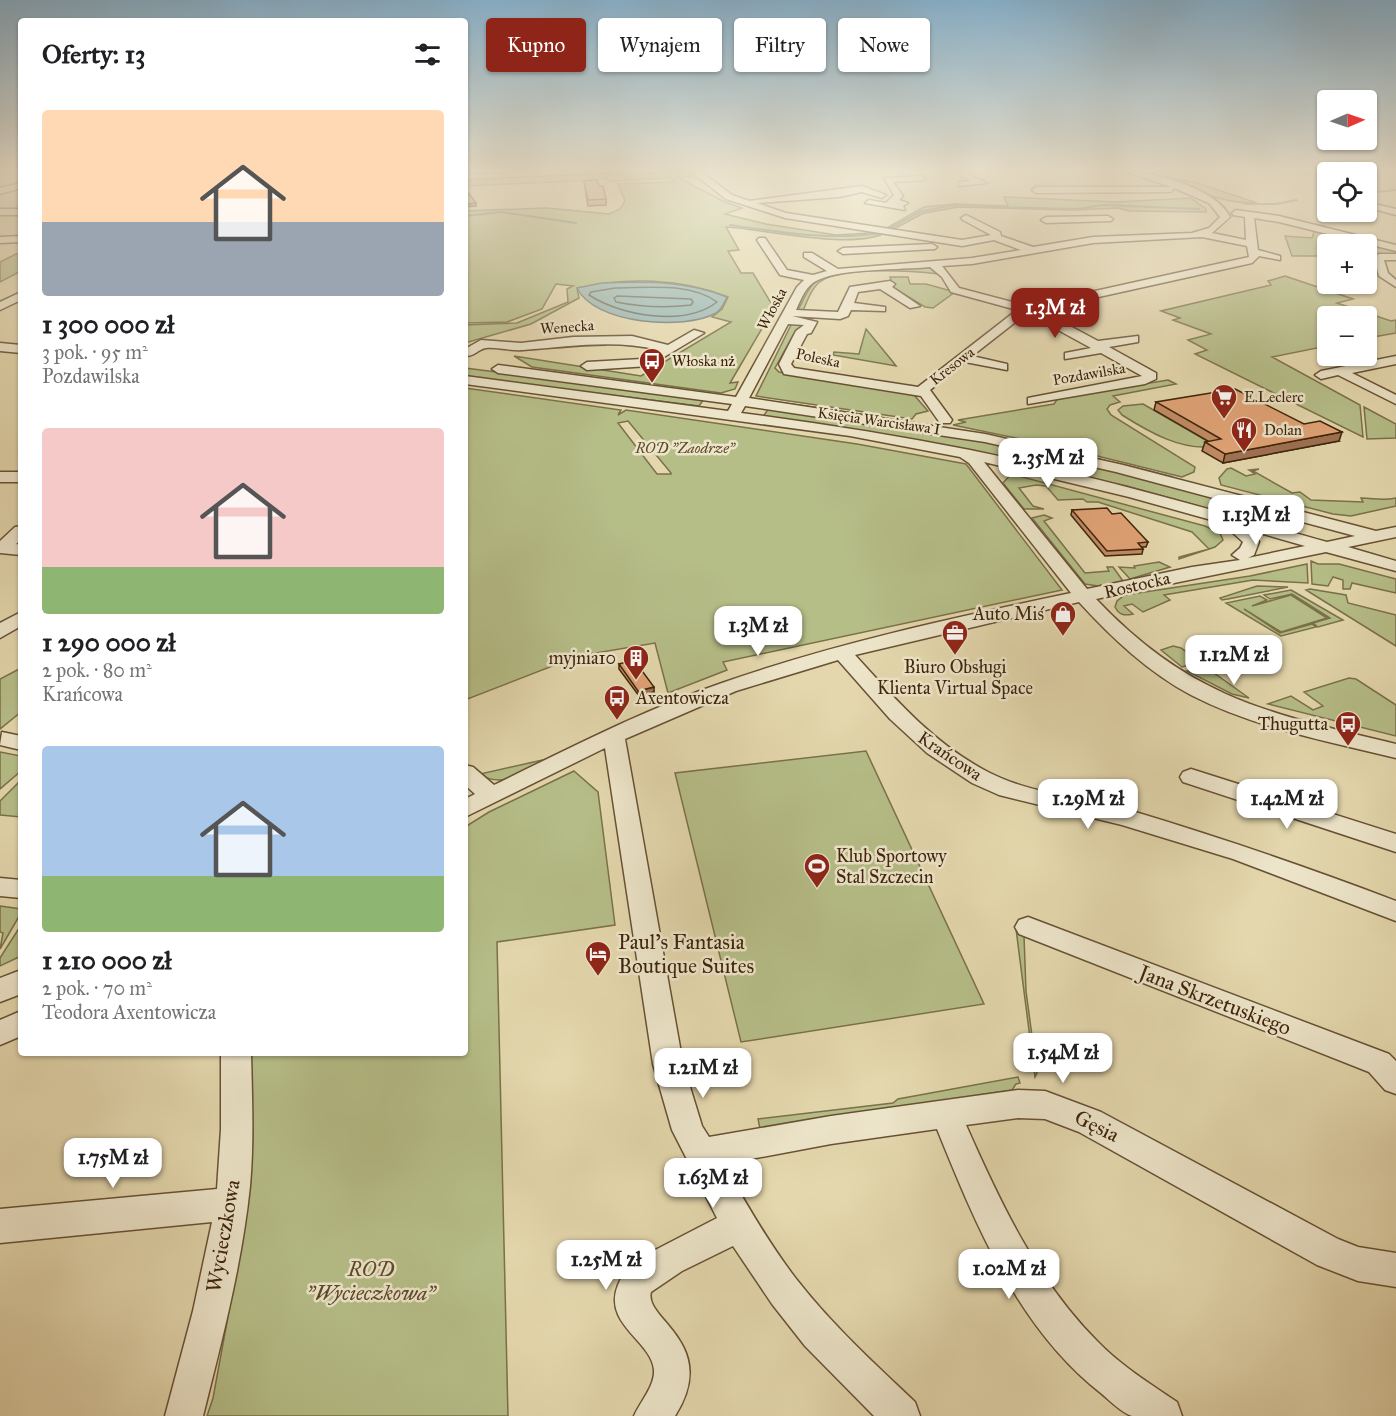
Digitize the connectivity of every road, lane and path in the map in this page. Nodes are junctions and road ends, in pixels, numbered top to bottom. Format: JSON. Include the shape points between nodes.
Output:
{"nodes":[{"id":1,"x":926,"y":237,"type":"edge"},
{"id":2,"x":995,"y":237,"type":"joint"},
{"id":3,"x":1186,"y":237,"type":"edge"},
{"id":4,"x":1212,"y":237,"type":"edge"},
{"id":5,"x":1251,"y":237,"type":"edge"},
{"id":6,"x":1116,"y":238,"type":"joint"},
{"id":7,"x":0,"y":240,"type":"edge"},
{"id":8,"x":762,"y":240,"type":"dead end"},
{"id":9,"x":18,"y":243,"type":"edge"},
{"id":10,"x":18,"y":243,"type":"edge"},
{"id":11,"x":962,"y":243,"type":"junction"},
{"id":12,"x":1377,"y":243,"type":"edge"},
{"id":13,"x":0,"y":247,"type":"edge"},
{"id":14,"x":1396,"y":248,"type":"edge"},
{"id":15,"x":1033,"y":250,"type":"junction"},
{"id":16,"x":843,"y":251,"type":"dead end"},
{"id":17,"x":1253,"y":251,"type":"junction"},
{"id":18,"x":808,"y":255,"type":"dead end"},
{"id":19,"x":1396,"y":257,"type":"edge"},
{"id":20,"x":1276,"y":258,"type":"dead end"},
{"id":21,"x":934,"y":265,"type":"junction"},
{"id":22,"x":836,"y":272,"type":"junction"},
{"id":23,"x":813,"y":278,"type":"junction"},
{"id":24,"x":1396,"y":285,"type":"edge"},
{"id":25,"x":18,"y":297,"type":"edge"},
{"id":26,"x":847,"y":306,"type":"junction"},
{"id":27,"x":914,"y":306,"type":"dead end"},
{"id":28,"x":0,"y":308,"type":"edge"},
{"id":29,"x":881,"y":309,"type":"dead end"},
{"id":30,"x":1028,"y":309,"type":"junction"},
{"id":31,"x":786,"y":316,"type":"junction"},
{"id":32,"x":698,"y":333,"type":"dead end"},
{"id":33,"x":1134,"y":339,"type":"dead end"},
{"id":34,"x":0,"y":347,"type":"edge"},
{"id":35,"x":1101,"y":347,"type":"junction"},
{"id":36,"x":670,"y":348,"type":"junction"},
{"id":37,"x":18,"y":349,"type":"edge"},
{"id":38,"x":490,"y":355,"type":"junction"},
{"id":39,"x":1069,"y":356,"type":"dead end"},
{"id":40,"x":962,"y":358,"type":"junction"},
{"id":41,"x":0,"y":360,"type":"edge"},
{"id":42,"x":1396,"y":360,"type":"edge"},
{"id":43,"x":18,"y":361,"type":"edge"},
{"id":44,"x":472,"y":361,"type":"edge"},
{"id":45,"x":587,"y":366,"type":"dead end"},
{"id":46,"x":1003,"y":367,"type":"dead end"},
{"id":47,"x":1339,"y":371,"type":"junction"},
{"id":48,"x":538,"y":374,"type":"junction"},
{"id":49,"x":1321,"y":375,"type":"dead end"},
{"id":50,"x":468,"y":380,"type":"edge"},
{"id":51,"x":922,"y":392,"type":"junction"},
{"id":52,"x":1394,"y":397,"type":"edge"},
{"id":53,"x":1034,"y":400,"type":"dead end"},
{"id":54,"x":741,"y":402,"type":"junction"},
{"id":55,"x":916,"y":415,"type":"dead end"},
{"id":56,"x":732,"y":416,"type":"junction"},
{"id":57,"x":945,"y":420,"type":"junction"},
{"id":58,"x":966,"y":421,"type":"dead end"},
{"id":59,"x":964,"y":453,"type":"junction"},
{"id":60,"x":1030,"y":468,"type":"junction"},
{"id":61,"x":0,"y":477,"type":"edge"},
{"id":62,"x":18,"y":477,"type":"edge"},
{"id":63,"x":994,"y":484,"type":"junction"},
{"id":64,"x":1286,"y":513,"type":"junction"},
{"id":65,"x":1219,"y":517,"type":"junction"},
{"id":66,"x":1396,"y":522,"type":"edge"},
{"id":67,"x":1396,"y":532,"type":"edge"},
{"id":68,"x":1365,"y":533,"type":"junction"},
{"id":69,"x":18,"y":534,"type":"edge"},
{"id":70,"x":1396,"y":542,"type":"edge"},
{"id":71,"x":1315,"y":544,"type":"junction"},
{"id":72,"x":1,"y":548,"type":"edge"},
{"id":73,"x":18,"y":550,"type":"edge"},
{"id":74,"x":1241,"y":555,"type":"junction"},
{"id":75,"x":1396,"y":566,"type":"edge"},
{"id":76,"x":1192,"y":572,"type":"junction"},
{"id":77,"x":1083,"y":597,"type":"junction"},
{"id":78,"x":18,"y":620,"type":"edge"},
{"id":79,"x":0,"y":633,"type":"edge"},
{"id":80,"x":843,"y":653,"type":"junction"},
{"id":81,"x":614,"y":737,"type":"junction"},
{"id":82,"x":1396,"y":751,"type":"edge"},
{"id":83,"x":468,"y":776,"type":"edge"},
{"id":84,"x":1191,"y":777,"type":"dead end"},
{"id":85,"x":491,"y":796,"type":"junction"},
{"id":86,"x":468,"y":807,"type":"edge"},
{"id":87,"x":1396,"y":843,"type":"edge"},
{"id":88,"x":0,"y":887,"type":"edge"},
{"id":89,"x":18,"y":890,"type":"edge"},
{"id":90,"x":1396,"y":911,"type":"edge"},
{"id":91,"x":1028,"y":927,"type":"dead end"},
{"id":92,"x":18,"y":982,"type":"edge"},
{"id":93,"x":0,"y":991,"type":"edge"},
{"id":94,"x":18,"y":1024,"type":"edge"},
{"id":95,"x":0,"y":1033,"type":"edge"},
{"id":96,"x":236,"y":1056,"type":"edge"},
{"id":97,"x":1396,"y":1081,"type":"edge"},
{"id":98,"x":946,"y":1113,"type":"junction"},
{"id":99,"x":699,"y":1154,"type":"junction"},
{"id":100,"x":231,"y":1204,"type":"junction"},
{"id":101,"x":739,"y":1225,"type":"junction"},
{"id":102,"x":0,"y":1226,"type":"edge"},
{"id":103,"x":1396,"y":1270,"type":"edge"},
{"id":104,"x":184,"y":1416,"type":"edge"},
{"id":105,"x":653,"y":1416,"type":"edge"},
{"id":106,"x":901,"y":1416,"type":"edge"},
{"id":107,"x":1163,"y":1416,"type":"edge"}],
"edges":[{"from":1,"to":11,"type":"street"},
{"from":2,"to":11,"type":"street"},
{"from":2,"to":15,"type":"street"},
{"from":3,"to":6,"type":"street"},
{"from":4,"to":17,"type":"street"},
{"from":5,"to":17,"type":"street"},
{"from":6,"to":15,"type":"street"},
{"from":7,"to":9,"type":"street"},
{"from":8,"to":23,"type":"street","via":[[784,273]]},
{"from":10,"to":13,"type":"street"},
{"from":11,"to":16,"type":"street"},
{"from":12,"to":14,"type":"street"},
{"from":15,"to":21,"type":"street"},
{"from":17,"to":20,"type":"street"},
{"from":17,"to":30,"type":"street","name":"Kresowa"},
{"from":18,"to":22,"type":"street"},
{"from":19,"to":24,"type":"street","via":[[1379,257],[1380,271]]},
{"from":21,"to":22,"type":"street"},
{"from":21,"to":30,"type":"street","name":"Pozdawilska","via":[[955,290]]},
{"from":22,"to":23,"type":"street"},
{"from":23,"to":31,"type":"street","name":"Włoska","via":[[804,285]]},
{"from":25,"to":28,"type":"street"},
{"from":26,"to":27,"type":"street","via":[[854,289],[886,285]]},
{"from":26,"to":29,"type":"street"},
{"from":26,"to":31,"type":"street","via":[[844,314],[838,316]]},
{"from":30,"to":35,"type":"street","name":"Pozdawilska"},
{"from":30,"to":40,"type":"street","name":"Kresowa"},
{"from":31,"to":51,"type":"street","name":"Poleska","via":[[810,322],[785,364],[789,371]]},
{"from":31,"to":54,"type":"street","name":"Włoska"},
{"from":32,"to":36,"type":"street"},
{"from":33,"to":35,"type":"street"},
{"from":34,"to":37,"type":"street"},
{"from":35,"to":39,"type":"street"},
{"from":35,"to":53,"type":"street","name":"Pozdawilska","via":[[1151,377]]},
{"from":36,"to":44,"type":"street","name":"Wenecka","via":[[632,340],[523,346],[481,344]]},
{"from":36,"to":45,"type":"street","via":[[641,364]]},
{"from":38,"to":44,"type":"street"},
{"from":38,"to":44,"type":"street","via":[[506,361],[498,367]]},
{"from":38,"to":48,"type":"street","via":[[507,358]]},
{"from":40,"to":46,"type":"street"},
{"from":40,"to":51,"type":"street","name":"Kresowa"},
{"from":41,"to":43,"type":"street"},
{"from":42,"to":47,"type":"street"},
{"from":44,"to":48,"type":"street","name":"Księcia Warcisława I"},
{"from":47,"to":49,"type":"street"},
{"from":47,"to":52,"type":"street"},
{"from":48,"to":54,"type":"street","name":"Księcia Warcisława I"},
{"from":50,"to":56,"type":"street","name":"Księcia Warcisława I"},
{"from":51,"to":57,"type":"street","name":"Kresowa"},
{"from":54,"to":56,"type":"street","name":"Włoska"},
{"from":54,"to":64,"type":"street","name":"Księcia Warcisława I","via":[[898,423],[1015,444]]},
{"from":55,"to":57,"type":"street"},
{"from":56,"to":59,"type":"street","name":"Księcia Warcisława I"},
{"from":57,"to":58,"type":"street"},
{"from":59,"to":60,"type":"street","name":"Księcia Warcisława I"},
{"from":59,"to":63,"type":"street"},
{"from":60,"to":63,"type":"street","via":[[999,470],[992,475]]},
{"from":60,"to":65,"type":"street","name":"Księcia Warcisława I"},
{"from":61,"to":62,"type":"street"},
{"from":63,"to":77,"type":"street"},
{"from":64,"to":68,"type":"street","name":"Księcia Warcisława I"},
{"from":64,"to":71,"type":"street","name":"Księcia Warcisława I","via":[[1307,523]]},
{"from":65,"to":71,"type":"street","name":"Księcia Warcisława I"},
{"from":65,"to":74,"type":"street","name":"Księcia Warcisława I","via":[[1249,538],[1251,547]]},
{"from":66,"to":68,"type":"street","name":"Rostocka"},
{"from":67,"to":68,"type":"street","name":"Rostocka"},
{"from":68,"to":70,"type":"street","name":"Księcia Warcisława I"},
{"from":68,"to":71,"type":"street","name":"Rostocka"},
{"from":68,"to":75,"type":"street","via":[[1371,553]]},
{"from":69,"to":72,"type":"street"},
{"from":71,"to":74,"type":"street","name":"Rostocka"},
{"from":71,"to":75,"type":"street"},
{"from":71,"to":76,"type":"street","name":"Rostocka","via":[[1227,568]]},
{"from":72,"to":73,"type":"street"},
{"from":74,"to":76,"type":"street","name":"Rostocka"},
{"from":76,"to":77,"type":"street","name":"Rostocka"},
{"from":77,"to":80,"type":"street","name":"Rostocka"},
{"from":77,"to":82,"type":"street","via":[[1156,663],[1196,690],[1264,717]]},
{"from":78,"to":79,"type":"street"},
{"from":80,"to":81,"type":"street","name":"Rostocka","via":[[729,687]]},
{"from":80,"to":90,"type":"street","name":"Krańcowa","via":[[913,732],[952,761],[1007,790],[1124,817],[1242,853]]},
{"from":81,"to":85,"type":"street","name":"Rostocka"},
{"from":81,"to":99,"type":"street","via":[[668,1064]]},
{"from":83,"to":85,"type":"street"},
{"from":84,"to":87,"type":"street"},
{"from":85,"to":86,"type":"street","name":"Rostocka"},
{"from":88,"to":89,"type":"street"},
{"from":91,"to":97,"type":"street","name":"Jana Skrzetuskiego","via":[[1378,1063]]},
{"from":92,"to":93,"type":"street"},
{"from":94,"to":95,"type":"street"},
{"from":96,"to":100,"type":"street","name":"Wycieczkowa"},
{"from":98,"to":99,"type":"street","name":"Gęsia"},
{"from":98,"to":103,"type":"street","name":"Gęsia","via":[[1018,1104],[1061,1109],[1152,1154],[1329,1253],[1358,1264]]},
{"from":98,"to":107,"type":"street","via":[[1017,1262],[1046,1308],[1083,1354]]},
{"from":99,"to":101,"type":"street"},
{"from":100,"to":102,"type":"street"},
{"from":100,"to":104,"type":"street","name":"Wycieczkowa"},
{"from":101,"to":105,"type":"street","via":[[646,1273],[634,1287],[634,1308],[670,1355],[673,1365],[672,1386]]},
{"from":101,"to":106,"type":"street","via":[[807,1320]]}]}
